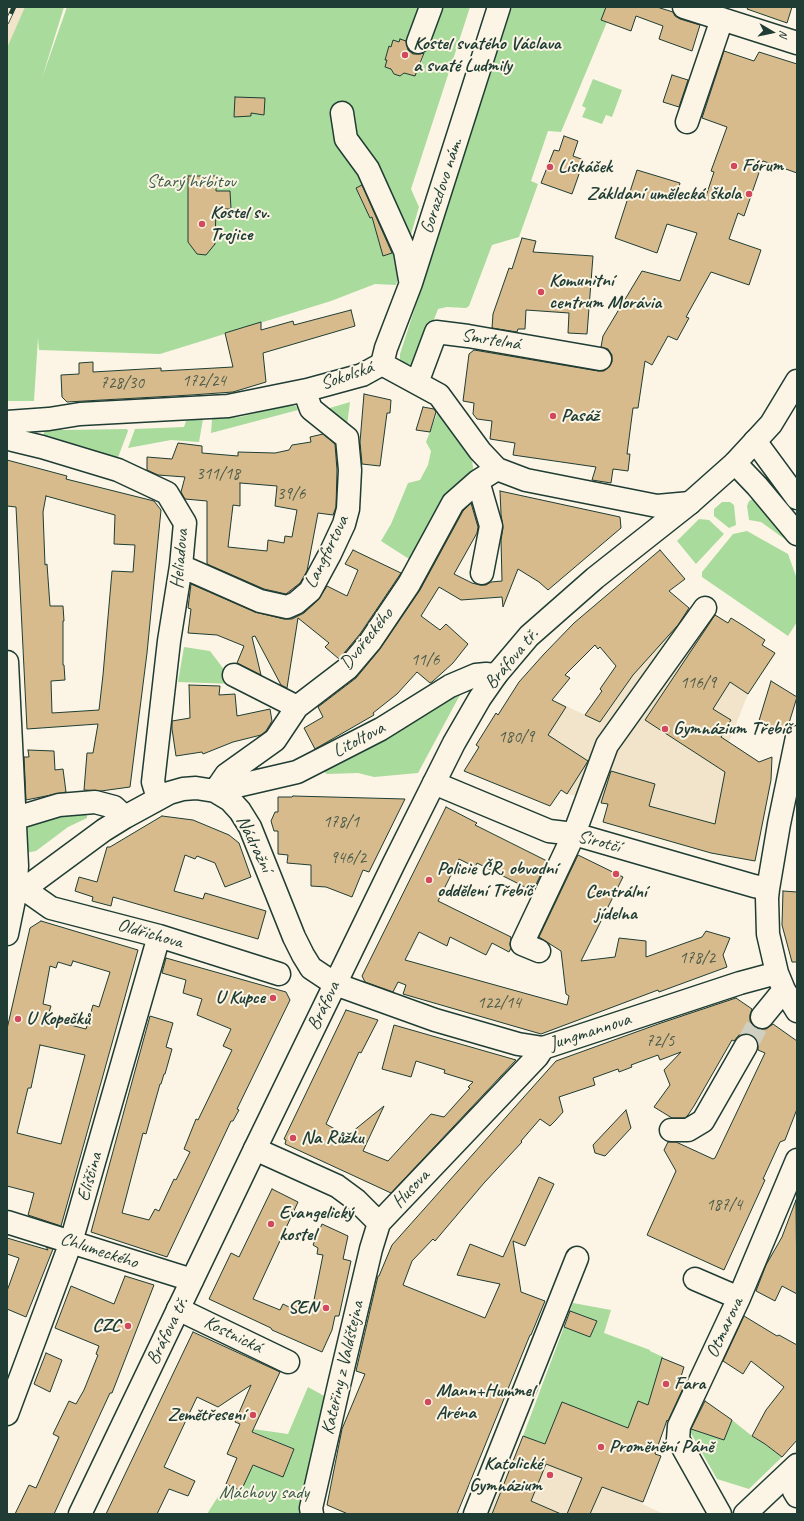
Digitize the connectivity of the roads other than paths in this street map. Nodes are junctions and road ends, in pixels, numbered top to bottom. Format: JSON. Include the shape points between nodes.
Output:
{"nodes":[{"id":1,"x":431,"y":7,"type":"edge"},
{"id":2,"x":499,"y":7,"type":"edge"},
{"id":3,"x":684,"y":7,"type":"edge"},
{"id":4,"x":722,"y":19,"type":"junction"},
{"id":5,"x":418,"y":42,"type":"dead end"},
{"id":6,"x":797,"y":43,"type":"edge"},
{"id":7,"x":342,"y":113,"type":"dead end"},
{"id":8,"x":687,"y":122,"type":"dead end"},
{"id":9,"x":411,"y":283,"type":"junction"},
{"id":10,"x":600,"y":359,"type":"dead end"},
{"id":11,"x":382,"y":364,"type":"junction"},
{"id":12,"x":797,"y":381,"type":"edge"},
{"id":13,"x":417,"y":383,"type":"junction"},
{"id":14,"x":307,"y":390,"type":"junction"},
{"id":15,"x":7,"y":422,"type":"edge"},
{"id":16,"x":7,"y":436,"type":"edge"},
{"id":17,"x":755,"y":441,"type":"junction"},
{"id":18,"x":735,"y":463,"type":"junction"},
{"id":19,"x":497,"y":469,"type":"junction"},
{"id":20,"x":478,"y":482,"type":"junction"},
{"id":21,"x":797,"y":498,"type":"edge"},
{"id":22,"x":690,"y":503,"type":"junction"},
{"id":23,"x":797,"y":534,"type":"edge"},
{"id":24,"x":181,"y":566,"type":"junction"},
{"id":25,"x":482,"y":573,"type":"dead end"},
{"id":26,"x":705,"y":608,"type":"dead end"},
{"id":27,"x":7,"y":662,"type":"edge"},
{"id":28,"x":234,"y":674,"type":"dead end"},
{"id":29,"x":496,"y":675,"type":"junction"},
{"id":30,"x":297,"y":708,"type":"junction"},
{"id":31,"x":797,"y":737,"type":"edge"},
{"id":32,"x":434,"y":783,"type":"junction"},
{"id":33,"x":215,"y":791,"type":"junction"},
{"id":34,"x":158,"y":798,"type":"junction"},
{"id":35,"x":124,"y":817,"type":"junction"},
{"id":36,"x":16,"y":818,"type":"junction"},
{"id":37,"x":574,"y":834,"type":"junction"},
{"id":38,"x":394,"y":863,"type":"joint"},
{"id":39,"x":768,"y":889,"type":"junction"},
{"id":40,"x":15,"y":894,"type":"edge"},
{"id":41,"x":7,"y":934,"type":"edge"},
{"id":42,"x":159,"y":936,"type":"junction"},
{"id":43,"x":539,"y":951,"type":"dead end"},
{"id":44,"x":279,"y":974,"type":"dead end"},
{"id":45,"x":780,"y":981,"type":"junction"},
{"id":46,"x":335,"y":984,"type":"junction"},
{"id":47,"x":797,"y":1011,"type":"edge"},
{"id":48,"x":762,"y":1017,"type":"tunnel mouth"},
{"id":49,"x":746,"y":1046,"type":"tunnel mouth"},
{"id":50,"x":542,"y":1048,"type":"junction"},
{"id":51,"x":671,"y":1130,"type":"dead end"},
{"id":52,"x":254,"y":1149,"type":"junction"},
{"id":53,"x":797,"y":1160,"type":"edge"},
{"id":54,"x":7,"y":1222,"type":"edge"},
{"id":55,"x":379,"y":1223,"type":"junction"},
{"id":56,"x":71,"y":1242,"type":"junction"},
{"id":57,"x":577,"y":1258,"type":"dead end"},
{"id":58,"x":695,"y":1279,"type":"dead end"},
{"id":59,"x":192,"y":1280,"type":"junction"},
{"id":60,"x":739,"y":1298,"type":"junction"},
{"id":61,"x":178,"y":1309,"type":"junction"},
{"id":62,"x":288,"y":1362,"type":"dead end"},
{"id":63,"x":7,"y":1414,"type":"edge"},
{"id":64,"x":794,"y":1469,"type":"edge"},
{"id":65,"x":797,"y":1496,"type":"edge"},
{"id":66,"x":80,"y":1514,"type":"edge"},
{"id":67,"x":312,"y":1514,"type":"edge"},
{"id":68,"x":475,"y":1514,"type":"edge"},
{"id":69,"x":720,"y":1514,"type":"edge"},
{"id":70,"x":745,"y":1514,"type":"edge"}],
"edges":[{"from":1,"to":5,"type":"street"},
{"from":2,"to":9,"type":"street","name":"Gorazdovo nám."},
{"from":3,"to":4,"type":"street"},
{"from":4,"to":6,"type":"street"},
{"from":4,"to":8,"type":"street"},
{"from":7,"to":9,"type":"street","via":[[346,139],[368,169],[405,251]]},
{"from":9,"to":11,"type":"street","name":"Gorazdovo nám."},
{"from":10,"to":13,"type":"street","name":"Smrtelná","via":[[436,332]]},
{"from":11,"to":13,"type":"street","name":"Sokolská"},
{"from":11,"to":14,"type":"street","name":"Sokolská","via":[[362,375]]},
{"from":12,"to":17,"type":"street","name":"Bráfova tř.","via":[[771,424]]},
{"from":13,"to":19,"type":"street","name":"Sokolská","via":[[439,395]]},
{"from":14,"to":15,"type":"street","name":"Sokolská","via":[[228,406],[80,414]]},
{"from":14,"to":24,"type":"street","name":"Langfortova","via":[[311,409],[347,438],[350,470],[348,509],[344,524],[310,590],[296,603],[287,607],[260,601]]},
{"from":16,"to":24,"type":"street","name":"Heliadova","via":[[13,440],[118,470],[167,494],[185,523]]},
{"from":17,"to":18,"type":"street","name":"Bráfova tř."},
{"from":17,"to":21,"type":"street"},
{"from":18,"to":22,"type":"street","name":"Bráfova tř."},
{"from":18,"to":23,"type":"street"},
{"from":19,"to":20,"type":"street","name":"Dvořeckého"},
{"from":19,"to":22,"type":"street","name":"Sokolská","via":[[526,480],[657,506]]},
{"from":20,"to":25,"type":"street","via":[[491,526]]},
{"from":20,"to":30,"type":"street","name":"Dvořeckého","via":[[454,503],[409,584],[370,642],[348,668]]},
{"from":22,"to":29,"type":"street","name":"Bráfova tř.","via":[[595,578],[529,636]]},
{"from":24,"to":34,"type":"street","name":"Heliadova","via":[[169,641],[153,782]]},
{"from":26,"to":37,"type":"street","via":[[607,745]]},
{"from":27,"to":36,"type":"street"},
{"from":28,"to":30,"type":"street"},
{"from":29,"to":32,"type":"street","name":"Bráfova tř.","via":[[464,726]]},
{"from":29,"to":33,"type":"street","name":"Litoltova","via":[[476,675],[450,686],[382,729],[297,772]]},
{"from":30,"to":33,"type":"street","name":"Dvořeckého","via":[[275,740],[226,775]]},
{"from":31,"to":39,"type":"street","via":[[778,824]]},
{"from":32,"to":37,"type":"street","name":"Sirotčí","via":[[549,831]]},
{"from":32,"to":38,"type":"street","name":"Bráfova tř."},
{"from":33,"to":34,"type":"street","name":"Nádražní","via":[[183,789]]},
{"from":33,"to":46,"type":"street","name":"Nádražní","via":[[230,800],[250,827],[303,955],[312,968]]},
{"from":34,"to":35,"type":"street","name":"Nádražní"},
{"from":35,"to":36,"type":"street","via":[[114,807],[95,802],[59,805]]},
{"from":35,"to":40,"type":"street","name":"Nádražní"},
{"from":36,"to":40,"type":"street"},
{"from":37,"to":39,"type":"street","name":"Sirotčí"},
{"from":37,"to":43,"type":"street","via":[[522,944]]},
{"from":38,"to":46,"type":"street","name":"Bráfova"},
{"from":39,"to":45,"type":"street","via":[[768,934]]},
{"from":40,"to":41,"type":"street"},
{"from":40,"to":42,"type":"street","name":"Oldřichova","via":[[51,908]]},
{"from":42,"to":44,"type":"street","name":"Oldřichova"},
{"from":42,"to":56,"type":"street","name":"Eliščina"},
{"from":45,"to":47,"type":"street"},
{"from":45,"to":48,"type":"street"},
{"from":45,"to":50,"type":"street","name":"Jungmannova","via":[[740,983]]},
{"from":46,"to":50,"type":"street","name":"Jungmannova","via":[[435,1020],[518,1044]]},
{"from":46,"to":52,"type":"street","name":"Bráfova"},
{"from":49,"to":51,"type":"street","via":[[703,1121],[688,1130]]},
{"from":50,"to":55,"type":"street","name":"Husova","via":[[537,1057]]},
{"from":52,"to":55,"type":"street","name":"Husova","via":[[337,1186],[356,1200]]},
{"from":52,"to":59,"type":"street","name":"Bráfova tř."},
{"from":53,"to":60,"type":"street","name":"Otmarova"},
{"from":54,"to":56,"type":"street","name":"Chlumeckého"},
{"from":55,"to":67,"type":"street","name":"Kateřiny z Valdštejna","via":[[339,1385],[311,1508]]},
{"from":56,"to":59,"type":"street","name":"Chlumeckého"},
{"from":56,"to":63,"type":"street","name":"Eliščina"},
{"from":57,"to":68,"type":"street"},
{"from":58,"to":60,"type":"street"},
{"from":59,"to":61,"type":"street","name":"Bráfova tř."},
{"from":60,"to":69,"type":"street","name":"Otmarova","via":[[679,1426],[678,1439]]},
{"from":61,"to":62,"type":"street","name":"Kostnická"},
{"from":61,"to":66,"type":"street","name":"Bráfova tř."},
{"from":64,"to":65,"type":"street","via":[[794,1491]]},
{"from":64,"to":70,"type":"street"}]}
